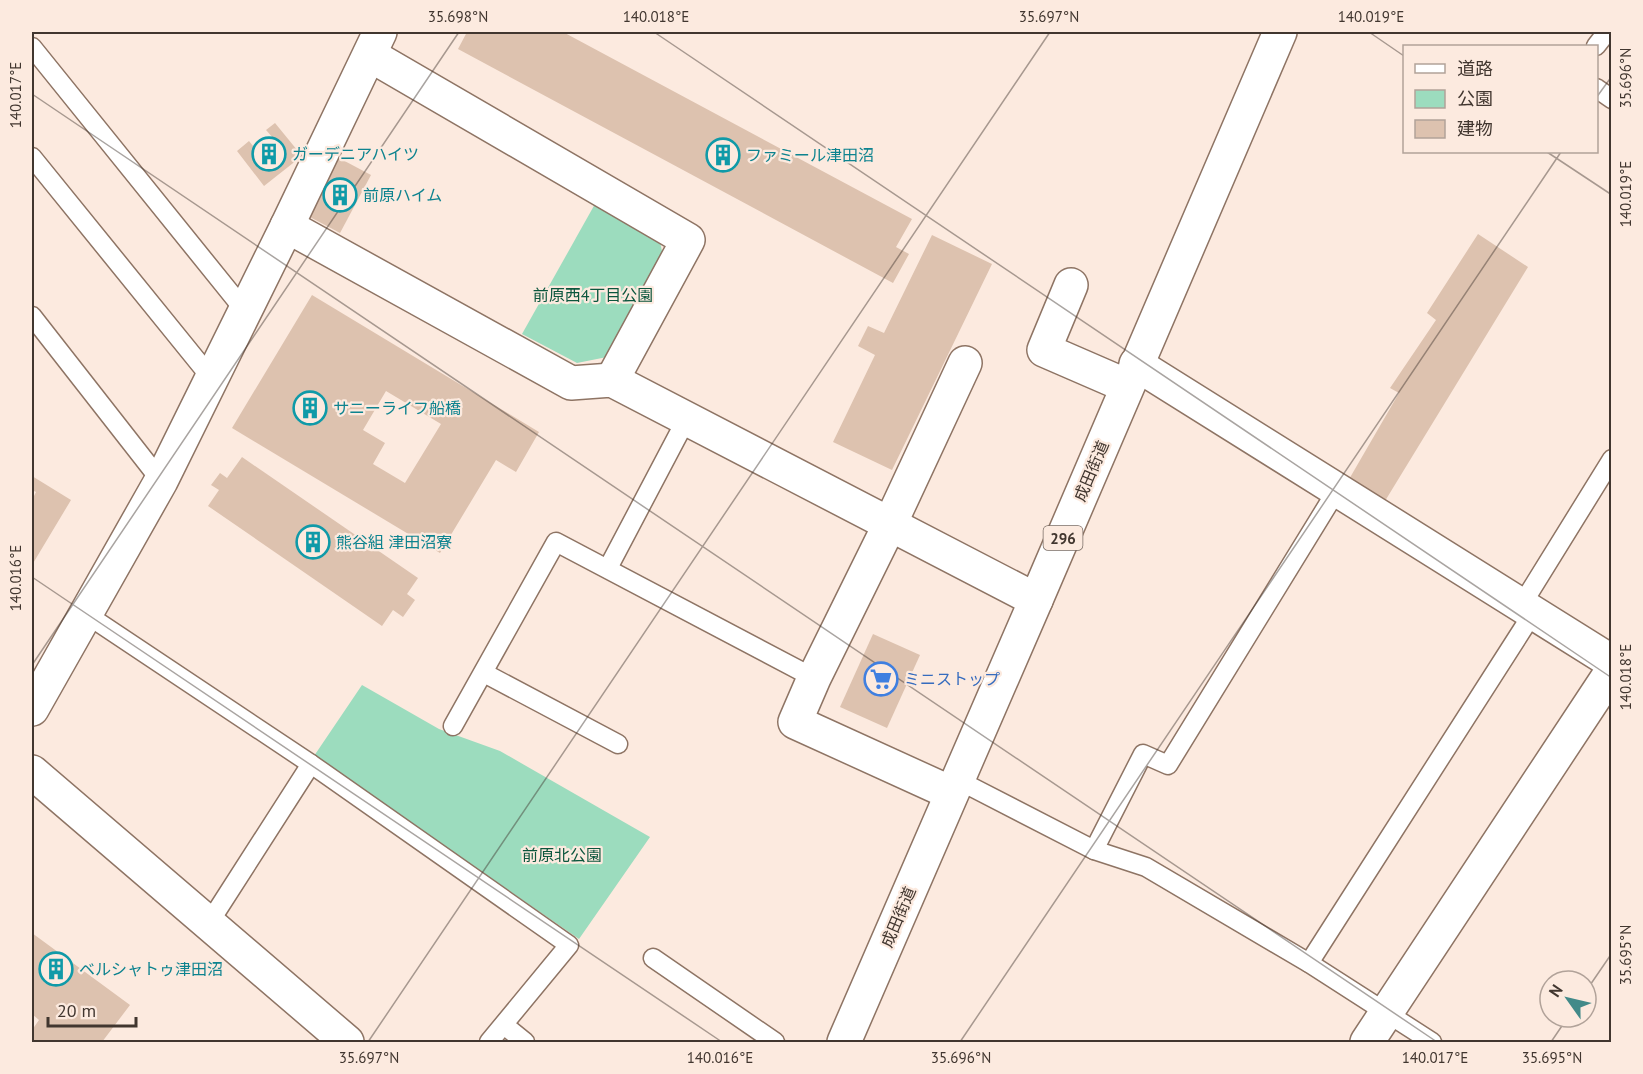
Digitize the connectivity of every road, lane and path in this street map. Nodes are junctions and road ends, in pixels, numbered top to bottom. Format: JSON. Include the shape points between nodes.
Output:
{"nodes":[{"id":1,"x":1280,"y":32,"type":"edge"},
{"id":2,"x":1607,"y":32,"type":"edge"},
{"id":3,"x":375,"y":43,"type":"edge"},
{"id":4,"x":1597,"y":45,"type":"edge"},
{"id":5,"x":32,"y":47,"type":"edge"},
{"id":6,"x":1598,"y":89,"type":"edge"},
{"id":7,"x":1611,"y":99,"type":"edge"},
{"id":8,"x":32,"y":157,"type":"edge"},
{"id":9,"x":287,"y":226,"type":"junction"},
{"id":10,"x":1071,"y":285,"type":"dead end"},
{"id":11,"x":245,"y":311,"type":"junction"},
{"id":12,"x":32,"y":316,"type":"edge"},
{"id":13,"x":965,"y":363,"type":"dead end"},
{"id":14,"x":1132,"y":375,"type":"junction"},
{"id":15,"x":212,"y":379,"type":"junction"},
{"id":16,"x":612,"y":380,"type":"junction"},
{"id":17,"x":687,"y":418,"type":"junction"},
{"id":18,"x":1611,"y":459,"type":"edge"},
{"id":19,"x":161,"y":481,"type":"junction"},
{"id":20,"x":1337,"y":490,"type":"junction"},
{"id":21,"x":890,"y":525,"type":"junction"},
{"id":22,"x":608,"y":568,"type":"junction"},
{"id":23,"x":1036,"y":600,"type":"junction"},
{"id":24,"x":1527,"y":609,"type":"junction"},
{"id":25,"x":86,"y":614,"type":"junction"},
{"id":26,"x":1611,"y":662,"type":"edge"},
{"id":27,"x":1611,"y":672,"type":"edge"},
{"id":28,"x":484,"y":673,"type":"junction"},
{"id":29,"x":814,"y":678,"type":"junction"},
{"id":30,"x":32,"y":710,"type":"edge"},
{"id":31,"x":453,"y":726,"type":"dead end"},
{"id":32,"x":618,"y":744,"type":"dead end"},
{"id":33,"x":311,"y":764,"type":"junction"},
{"id":34,"x":32,"y":772,"type":"edge"},
{"id":35,"x":954,"y":787,"type":"junction"},
{"id":36,"x":1094,"y":850,"type":"junction"},
{"id":37,"x":209,"y":923,"type":"junction"},
{"id":38,"x":652,"y":958,"type":"dead end"},
{"id":39,"x":1309,"y":963,"type":"junction"},
{"id":40,"x":1386,"y":1013,"type":"junction"},
{"id":41,"x":504,"y":1025,"type":"junction"},
{"id":42,"x":347,"y":1042,"type":"edge"},
{"id":43,"x":489,"y":1042,"type":"edge"},
{"id":44,"x":525,"y":1042,"type":"edge"},
{"id":45,"x":775,"y":1042,"type":"edge"},
{"id":46,"x":844,"y":1042,"type":"edge"},
{"id":47,"x":1367,"y":1042,"type":"edge"},
{"id":48,"x":1432,"y":1042,"type":"edge"}],
"edges":[{"from":1,"to":14,"type":"main road","name":"成田街道","number":"296"},
{"from":2,"to":4,"type":"lane"},
{"from":3,"to":9,"type":"main road"},
{"from":3,"to":16,"type":"main road","via":[[688,240]]},
{"from":5,"to":11,"type":"lane"},
{"from":6,"to":7,"type":"lane"},
{"from":8,"to":15,"type":"lane"},
{"from":9,"to":11,"type":"main road"},
{"from":9,"to":16,"type":"main road","via":[[571,383]]},
{"from":10,"to":14,"type":"main road","via":[[1044,350]]},
{"from":11,"to":15,"type":"main road"},
{"from":12,"to":19,"type":"lane"},
{"from":13,"to":21,"type":"main road"},
{"from":14,"to":20,"type":"main road"},
{"from":14,"to":23,"type":"main road","name":"成田街道","number":"296"},
{"from":15,"to":19,"type":"main road"},
{"from":16,"to":17,"type":"main road"},
{"from":17,"to":21,"type":"main road"},
{"from":17,"to":22,"type":"lane"},
{"from":18,"to":24,"type":"lane"},
{"from":19,"to":25,"type":"main road"},
{"from":20,"to":24,"type":"main road"},
{"from":20,"to":36,"type":"lane","via":[[1168,765],[1143,754]]},
{"from":21,"to":23,"type":"main road"},
{"from":21,"to":29,"type":"main road"},
{"from":22,"to":28,"type":"lane","via":[[556,542]]},
{"from":22,"to":29,"type":"lane"},
{"from":23,"to":35,"type":"main road","name":"成田街道","number":"296"},
{"from":24,"to":26,"type":"main road"},
{"from":24,"to":39,"type":"lane"},
{"from":25,"to":30,"type":"main road"},
{"from":25,"to":33,"type":"lane"},
{"from":27,"to":40,"type":"main road"},
{"from":28,"to":31,"type":"lane"},
{"from":28,"to":32,"type":"lane"},
{"from":29,"to":35,"type":"main road","via":[[795,722]]},
{"from":33,"to":37,"type":"lane"},
{"from":33,"to":41,"type":"lane","via":[[569,945]]},
{"from":34,"to":37,"type":"main road"},
{"from":35,"to":36,"type":"lane"},
{"from":35,"to":46,"type":"main road","name":"成田街道","number":"296"},
{"from":36,"to":39,"type":"lane","via":[[1146,867]]},
{"from":37,"to":42,"type":"main road"},
{"from":38,"to":45,"type":"lane"},
{"from":39,"to":40,"type":"lane"},
{"from":40,"to":47,"type":"main road"},
{"from":40,"to":48,"type":"lane"},
{"from":41,"to":43,"type":"lane"},
{"from":41,"to":44,"type":"lane"}]}
